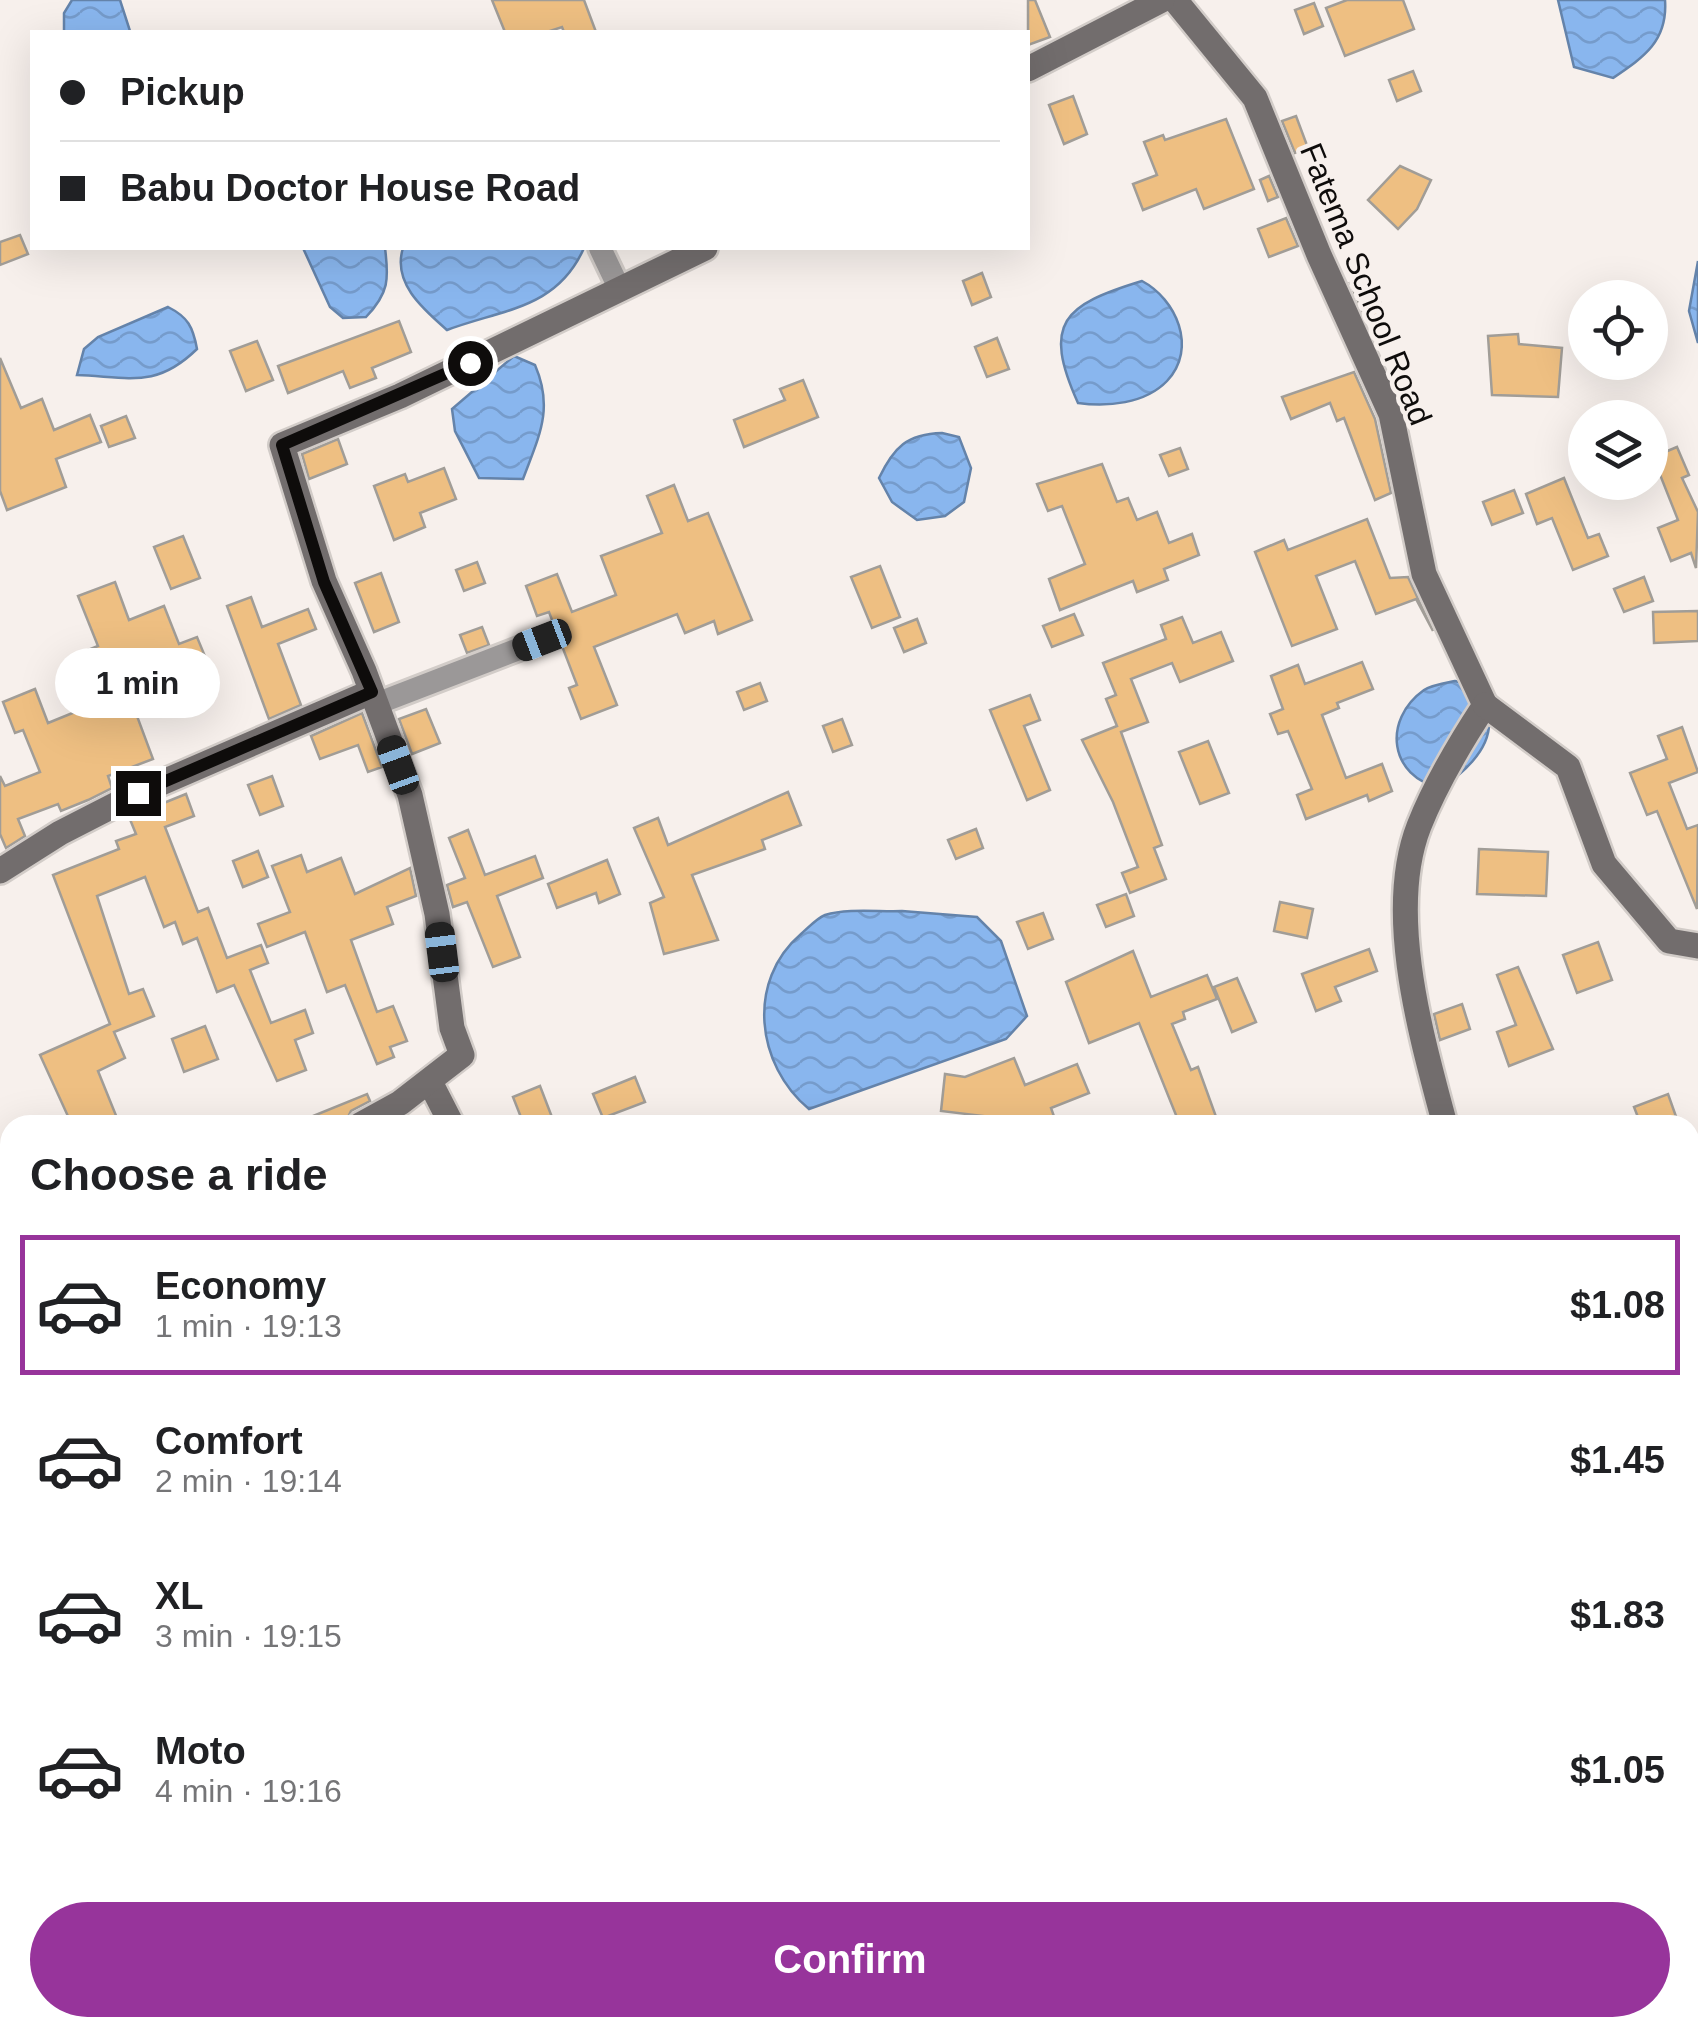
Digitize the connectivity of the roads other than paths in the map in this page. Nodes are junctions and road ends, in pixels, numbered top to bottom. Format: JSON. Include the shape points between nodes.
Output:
{"nodes":[{"id":1,"x":1162,"y":0,"type":"edge"},
{"id":2,"x":1175,"y":0,"type":"edge"},
{"id":3,"x":1030,"y":68,"type":"edge"},
{"id":4,"x":601,"y":250,"type":"edge"},
{"id":5,"x":701,"y":250,"type":"edge"},
{"id":6,"x":620,"y":290,"type":"junction"},
{"id":7,"x":542,"y":640,"type":"dead end"},
{"id":8,"x":374,"y":698,"type":"junction"},
{"id":9,"x":1485,"y":705,"type":"junction"},
{"id":10,"x":0,"y":871,"type":"edge"},
{"id":11,"x":1698,"y":946,"type":"edge"},
{"id":12,"x":430,"y":1082,"type":"junction"},
{"id":13,"x":376,"y":1115,"type":"edge"},
{"id":14,"x":447,"y":1115,"type":"edge"},
{"id":15,"x":1443,"y":1115,"type":"edge"}],
"edges":[{"from":1,"to":3,"type":"street"},
{"from":2,"to":9,"type":"street","name":"Fatema School Road","via":[[1255,98],[1391,414],[1424,574]]},
{"from":4,"to":6,"type":"street"},
{"from":5,"to":6,"type":"street"},
{"from":6,"to":8,"type":"street","via":[[282,445],[324,582]]},
{"from":7,"to":8,"type":"street"},
{"from":8,"to":10,"type":"street","via":[[138,793]]},
{"from":8,"to":12,"type":"street","via":[[410,796],[462,1055]]},
{"from":9,"to":11,"type":"street","via":[[1568,768],[1604,864],[1669,940]]},
{"from":9,"to":15,"type":"street","via":[[1418,829],[1404,912],[1418,1023]]},
{"from":12,"to":13,"type":"street"},
{"from":12,"to":14,"type":"street"}]}
